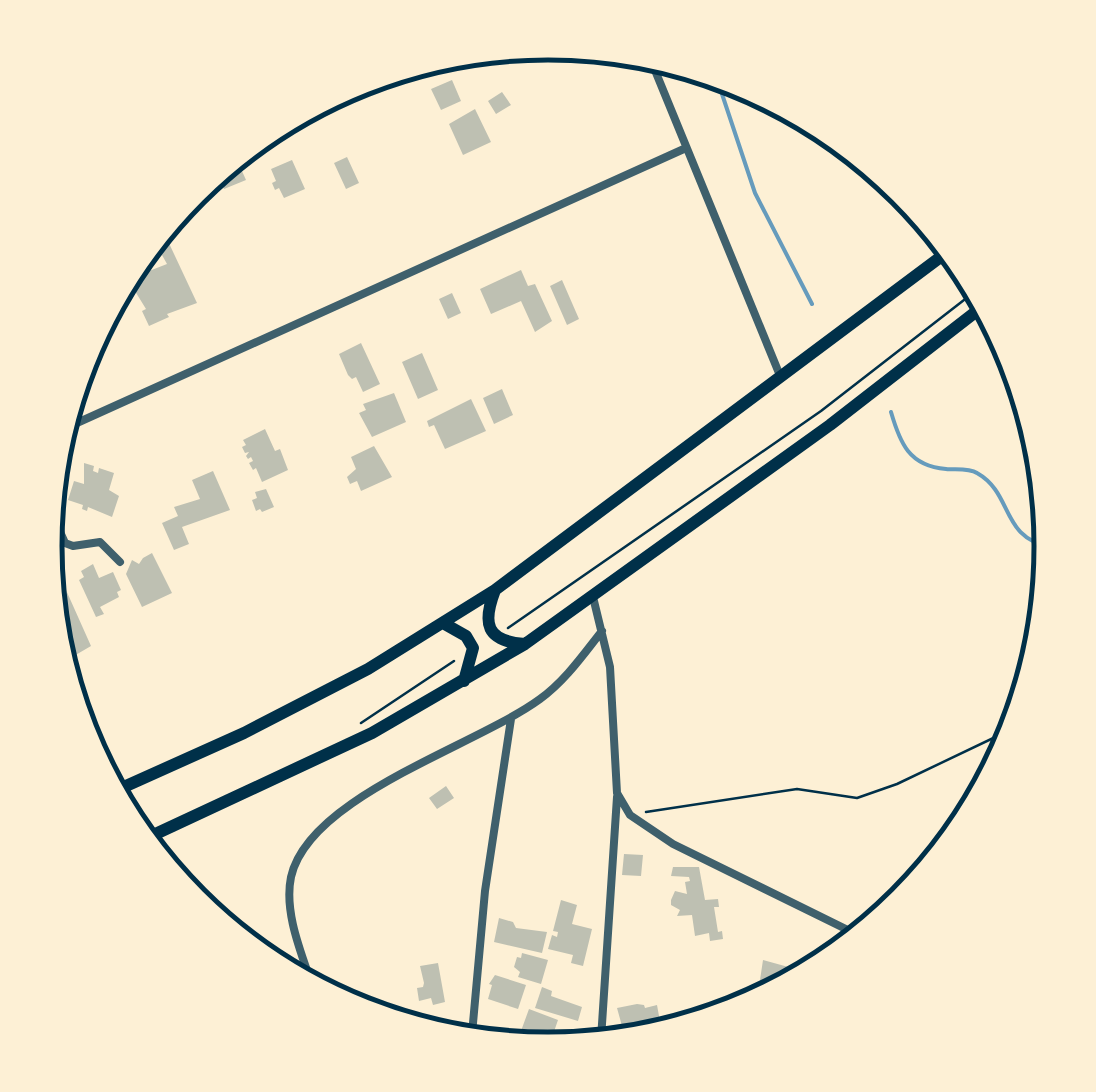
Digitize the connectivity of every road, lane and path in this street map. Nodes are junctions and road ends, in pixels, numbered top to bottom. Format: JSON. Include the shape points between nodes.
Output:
{"nodes":[{"id":1,"x":656,"y":72,"type":"edge"},
{"id":2,"x":686,"y":148,"type":"junction"},
{"id":3,"x":940,"y":258,"type":"edge"},
{"id":4,"x":966,"y":298,"type":"edge"},
{"id":5,"x":974,"y":313,"type":"edge"},
{"id":6,"x":782,"y":379,"type":"junction"},
{"id":7,"x":78,"y":422,"type":"edge"},
{"id":8,"x":62,"y":535,"type":"edge"},
{"id":9,"x":120,"y":562,"type":"dead end"},
{"id":10,"x":495,"y":590,"type":"junction"},
{"id":11,"x":593,"y":597,"type":"junction"},
{"id":12,"x":443,"y":623,"type":"junction"},
{"id":13,"x":602,"y":631,"type":"junction"},
{"id":14,"x":495,"y":637,"type":"junction"},
{"id":15,"x":525,"y":644,"type":"junction"},
{"id":16,"x":473,"y":648,"type":"junction"},
{"id":17,"x":462,"y":683,"type":"junction"},
{"id":18,"x":511,"y":719,"type":"junction"},
{"id":19,"x":362,"y":722,"type":"dead end"},
{"id":20,"x":995,"y":737,"type":"edge"},
{"id":21,"x":126,"y":786,"type":"edge"},
{"id":22,"x":617,"y":793,"type":"junction"},
{"id":23,"x":630,"y":815,"type":"junction"},
{"id":24,"x":156,"y":833,"type":"edge"},
{"id":25,"x":847,"y":930,"type":"edge"},
{"id":26,"x":307,"y":968,"type":"edge"},
{"id":27,"x":473,"y":1026,"type":"edge"},
{"id":28,"x":601,"y":1029,"type":"edge"}],
"edges":[{"from":1,"to":2,"type":"street"},
{"from":2,"to":6,"type":"street"},
{"from":2,"to":7,"type":"street"},
{"from":3,"to":6,"type":"main road"},
{"from":4,"to":14,"type":"path","via":[[821,411]]},
{"from":5,"to":11,"type":"main road"},
{"from":6,"to":10,"type":"main road"},
{"from":8,"to":9,"type":"street","via":[[78,546],[100,542]]},
{"from":10,"to":12,"type":"main road"},
{"from":10,"to":14,"type":"main road","via":[[487,610]]},
{"from":11,"to":13,"type":"street"},
{"from":11,"to":15,"type":"main road"},
{"from":12,"to":16,"type":"main road"},
{"from":12,"to":21,"type":"main road","via":[[368,669]]},
{"from":13,"to":18,"type":"street","via":[[559,683]]},
{"from":13,"to":22,"type":"street"},
{"from":14,"to":15,"type":"main road"},
{"from":15,"to":17,"type":"main road"},
{"from":16,"to":17,"type":"main road"},
{"from":16,"to":19,"type":"path"},
{"from":17,"to":24,"type":"main road","via":[[314,762]]},
{"from":18,"to":26,"type":"street","via":[[366,794],[307,843],[289,891]]},
{"from":18,"to":27,"type":"street"},
{"from":20,"to":23,"type":"path","via":[[857,798],[782,790]]},
{"from":22,"to":23,"type":"street"},
{"from":22,"to":28,"type":"street"},
{"from":23,"to":25,"type":"street","via":[[690,853]]}]}
